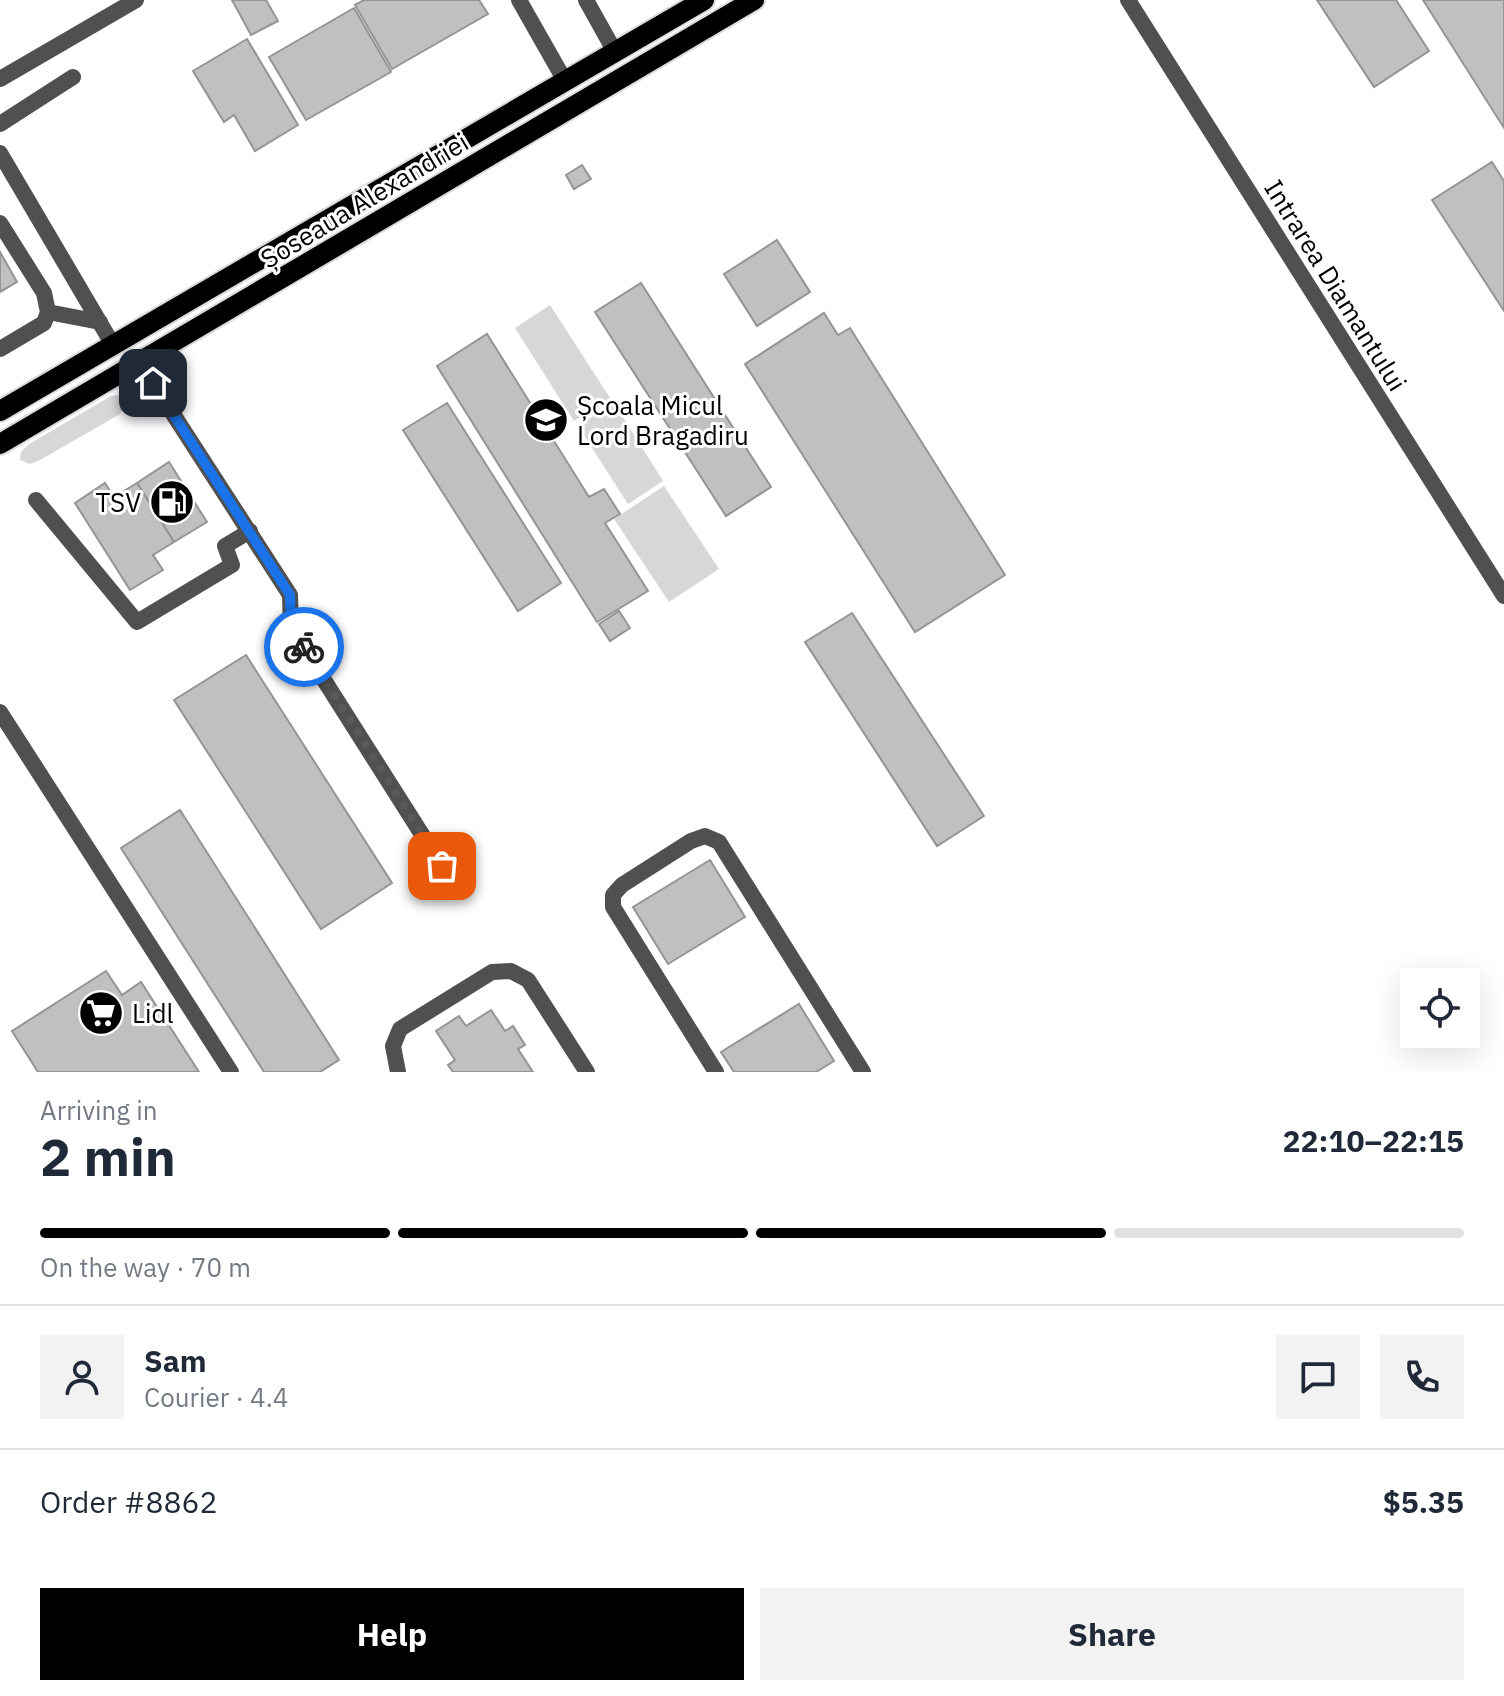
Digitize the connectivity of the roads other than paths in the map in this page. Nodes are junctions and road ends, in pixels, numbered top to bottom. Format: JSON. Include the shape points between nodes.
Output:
{"nodes":[{"id":1,"x":136,"y":0,"type":"edge"},
{"id":2,"x":519,"y":0,"type":"edge"},
{"id":3,"x":586,"y":0,"type":"edge"},
{"id":4,"x":704,"y":0,"type":"edge"},
{"id":5,"x":754,"y":0,"type":"edge"},
{"id":6,"x":1128,"y":0,"type":"edge"},
{"id":7,"x":615,"y":52,"type":"junction"},
{"id":8,"x":73,"y":77,"type":"dead end"},
{"id":9,"x":0,"y":79,"type":"edge"},
{"id":10,"x":565,"y":81,"type":"junction"},
{"id":11,"x":0,"y":124,"type":"edge"},
{"id":12,"x":0,"y":153,"type":"edge"},
{"id":13,"x":0,"y":223,"type":"edge"},
{"id":14,"x":48,"y":312,"type":"junction"},
{"id":15,"x":100,"y":322,"type":"junction"},
{"id":16,"x":113,"y":345,"type":"junction"},
{"id":17,"x":0,"y":349,"type":"edge"},
{"id":18,"x":153,"y":383,"type":"dead end"},
{"id":19,"x":0,"y":411,"type":"edge"},
{"id":20,"x":0,"y":444,"type":"edge"},
{"id":21,"x":36,"y":500,"type":"dead end"},
{"id":22,"x":250,"y":531,"type":"junction"},
{"id":23,"x":1504,"y":596,"type":"edge"},
{"id":24,"x":0,"y":712,"type":"edge"},
{"id":25,"x":442,"y":866,"type":"dead end"},
{"id":26,"x":231,"y":1072,"type":"edge"},
{"id":27,"x":398,"y":1072,"type":"edge"},
{"id":28,"x":587,"y":1072,"type":"edge"},
{"id":29,"x":716,"y":1072,"type":"edge"},
{"id":30,"x":863,"y":1072,"type":"edge"}],
"edges":[{"from":1,"to":9,"type":"street"},
{"from":2,"to":10,"type":"street"},
{"from":3,"to":7,"type":"street"},
{"from":4,"to":7,"type":"main road","name":"Șoseaua Alexandriei"},
{"from":5,"to":20,"type":"main road","name":"Șoseaua Alexandriei"},
{"from":6,"to":23,"type":"street","name":"Intrarea Diamantului"},
{"from":7,"to":10,"type":"main road","name":"Șoseaua Alexandriei"},
{"from":8,"to":11,"type":"street"},
{"from":10,"to":16,"type":"main road","name":"Șoseaua Alexandriei"},
{"from":12,"to":15,"type":"street"},
{"from":13,"to":14,"type":"street","via":[[44,293]]},
{"from":14,"to":15,"type":"street"},
{"from":14,"to":17,"type":"street","via":[[44,323]]},
{"from":15,"to":16,"type":"street"},
{"from":16,"to":19,"type":"main road","name":"Șoseaua Alexandriei"},
{"from":18,"to":22,"type":"street"},
{"from":21,"to":22,"type":"street","via":[[137,622],[232,565],[225,546]]},
{"from":22,"to":25,"type":"street","via":[[290,595],[291,628]]},
{"from":24,"to":26,"type":"street"},
{"from":27,"to":28,"type":"street","via":[[393,1046],[400,1029],[492,972],[511,971],[528,980]]},
{"from":29,"to":30,"type":"street","via":[[613,907],[613,895],[622,885],[705,836],[719,842]]}]}
